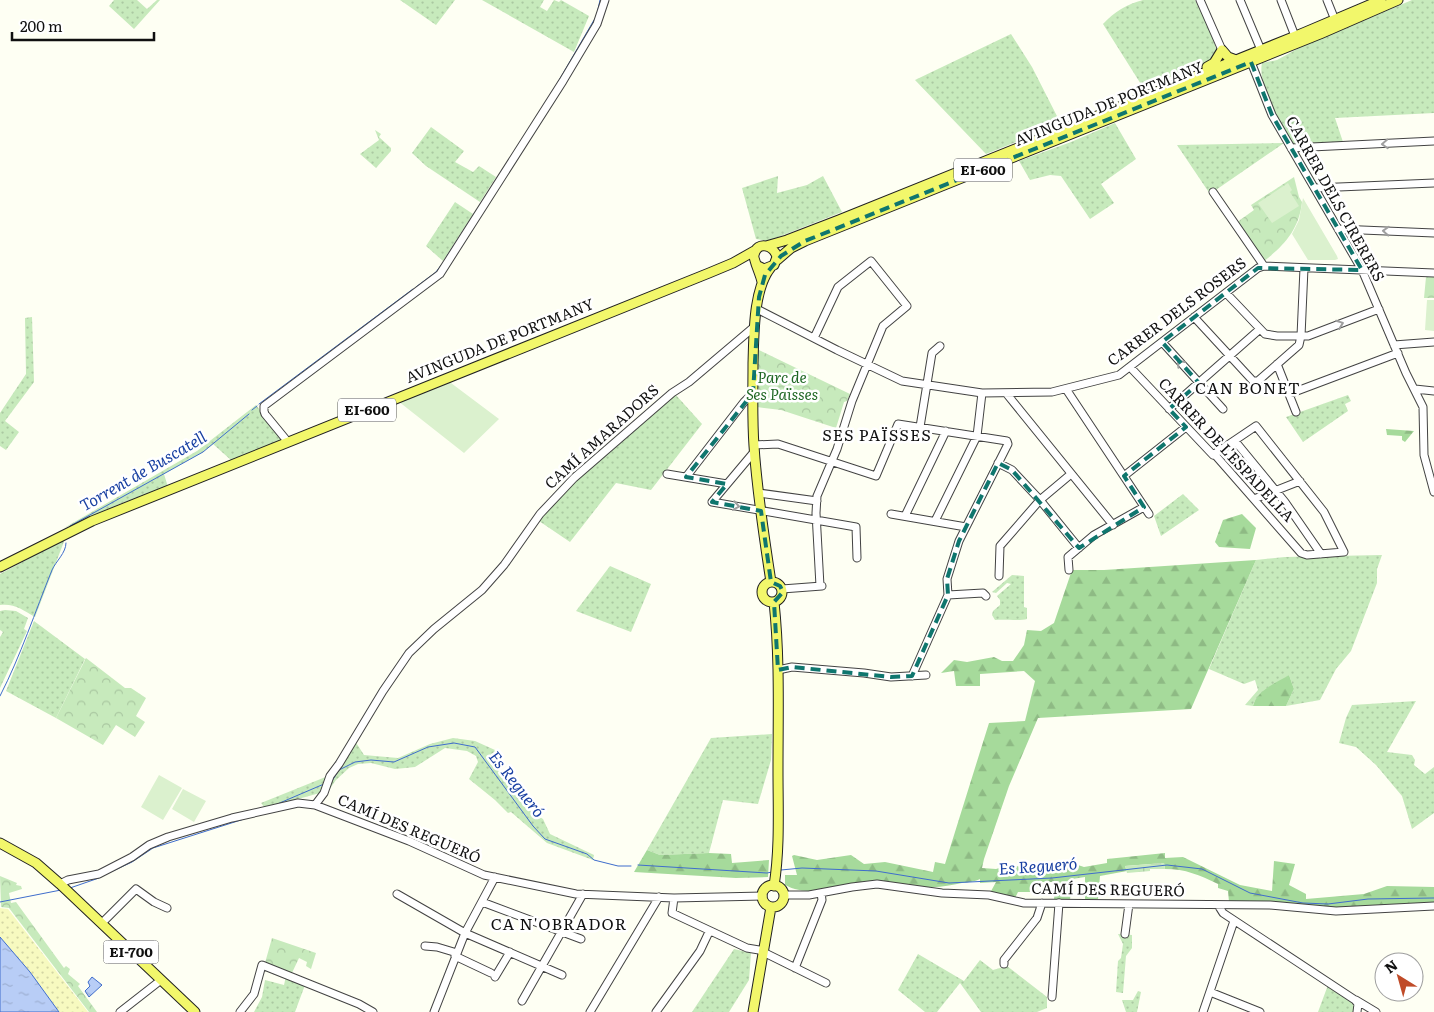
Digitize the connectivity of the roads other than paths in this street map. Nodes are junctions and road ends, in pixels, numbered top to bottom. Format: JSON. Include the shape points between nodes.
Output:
{"nodes":[{"id":1,"x":605,"y":0,"type":"edge"},
{"id":2,"x":1200,"y":0,"type":"edge"},
{"id":3,"x":1240,"y":0,"type":"edge"},
{"id":4,"x":1281,"y":0,"type":"edge"},
{"id":5,"x":1327,"y":0,"type":"edge"},
{"id":6,"x":1381,"y":0,"type":"edge"},
{"id":7,"x":1398,"y":0,"type":"edge"},
{"id":8,"x":1335,"y":20,"type":"junction"},
{"id":9,"x":1295,"y":36,"type":"junction"},
{"id":10,"x":1222,"y":50,"type":"junction"},
{"id":11,"x":1261,"y":50,"type":"junction"},
{"id":12,"x":1236,"y":60,"type":"junction"},
{"id":13,"x":1251,"y":62,"type":"junction"},
{"id":14,"x":1146,"y":96,"type":"junction"},
{"id":15,"x":1434,"y":141,"type":"edge"},
{"id":16,"x":1291,"y":148,"type":"junction"},
{"id":17,"x":1434,"y":183,"type":"edge"},
{"id":18,"x":1314,"y":188,"type":"junction"},
{"id":19,"x":1213,"y":192,"type":"dead end"},
{"id":20,"x":1338,"y":229,"type":"junction"},
{"id":21,"x":1434,"y":233,"type":"edge"},
{"id":22,"x":766,"y":246,"type":"junction"},
{"id":23,"x":756,"y":250,"type":"junction"},
{"id":24,"x":733,"y":263,"type":"junction"},
{"id":25,"x":774,"y":264,"type":"junction"},
{"id":26,"x":758,"y":265,"type":"junction"},
{"id":27,"x":1264,"y":266,"type":"junction"},
{"id":28,"x":1304,"y":268,"type":"junction"},
{"id":29,"x":1362,"y":270,"type":"junction"},
{"id":30,"x":1434,"y":273,"type":"edge"},
{"id":31,"x":762,"y":283,"type":"junction"},
{"id":32,"x":1226,"y":292,"type":"junction"},
{"id":33,"x":757,"y":309,"type":"junction"},
{"id":34,"x":1379,"y":309,"type":"junction"},
{"id":35,"x":1194,"y":317,"type":"junction"},
{"id":36,"x":754,"y":327,"type":"junction"},
{"id":37,"x":1260,"y":329,"type":"junction"},
{"id":38,"x":1301,"y":336,"type":"junction"},
{"id":39,"x":740,"y":338,"type":"junction"},
{"id":40,"x":814,"y":338,"type":"junction"},
{"id":41,"x":1162,"y":342,"type":"junction"},
{"id":42,"x":1434,"y":342,"type":"edge"},
{"id":43,"x":754,"y":344,"type":"junction"},
{"id":44,"x":1394,"y":345,"type":"junction"},
{"id":45,"x":940,"y":346,"type":"dead end"},
{"id":46,"x":1398,"y":353,"type":"junction"},
{"id":47,"x":1229,"y":356,"type":"junction"},
{"id":48,"x":866,"y":364,"type":"junction"},
{"id":49,"x":1277,"y":364,"type":"junction"},
{"id":50,"x":1130,"y":367,"type":"junction"},
{"id":51,"x":1198,"y":383,"type":"junction"},
{"id":52,"x":928,"y":384,"type":"junction"},
{"id":53,"x":1066,"y":389,"type":"junction"},
{"id":54,"x":1415,"y":389,"type":"junction"},
{"id":55,"x":1434,"y":391,"type":"edge"},
{"id":56,"x":982,"y":392,"type":"junction"},
{"id":57,"x":753,"y":393,"type":"junction"},
{"id":58,"x":1006,"y":393,"type":"junction"},
{"id":59,"x":1289,"y":394,"type":"junction"},
{"id":60,"x":1169,"y":408,"type":"junction"},
{"id":61,"x":1223,"y":409,"type":"dead end"},
{"id":62,"x":1296,"y":412,"type":"dead end"},
{"id":63,"x":920,"y":427,"type":"junction"},
{"id":64,"x":1186,"y":427,"type":"junction"},
{"id":65,"x":946,"y":431,"type":"junction"},
{"id":66,"x":977,"y":436,"type":"junction"},
{"id":67,"x":1235,"y":441,"type":"junction"},
{"id":68,"x":288,"y":442,"type":"junction"},
{"id":69,"x":754,"y":448,"type":"junction"},
{"id":70,"x":1213,"y":455,"type":"junction"},
{"id":71,"x":832,"y":462,"type":"junction"},
{"id":72,"x":998,"y":463,"type":"junction"},
{"id":73,"x":667,"y":474,"type":"dead end"},
{"id":74,"x":1071,"y":474,"type":"junction"},
{"id":75,"x":1124,"y":476,"type":"junction"},
{"id":76,"x":686,"y":477,"type":"junction"},
{"id":77,"x":1300,"y":481,"type":"junction"},
{"id":78,"x":727,"y":484,"type":"junction"},
{"id":79,"x":1276,"y":490,"type":"junction"},
{"id":80,"x":1434,"y":492,"type":"edge"},
{"id":81,"x":759,"y":493,"type":"junction"},
{"id":82,"x":1254,"y":499,"type":"junction"},
{"id":83,"x":1040,"y":500,"type":"junction"},
{"id":84,"x":817,"y":501,"type":"junction"},
{"id":85,"x":1144,"y":507,"type":"junction"},
{"id":86,"x":760,"y":511,"type":"junction"},
{"id":87,"x":891,"y":514,"type":"dead end"},
{"id":88,"x":1149,"y":514,"type":"dead end"},
{"id":89,"x":904,"y":516,"type":"junction"},
{"id":90,"x":816,"y":520,"type":"junction"},
{"id":91,"x":935,"y":521,"type":"junction"},
{"id":92,"x":1113,"y":525,"type":"junction"},
{"id":93,"x":966,"y":527,"type":"junction"},
{"id":94,"x":1079,"y":548,"type":"junction"},
{"id":95,"x":1321,"y":554,"type":"junction"},
{"id":96,"x":857,"y":558,"type":"dead end"},
{"id":97,"x":1,"y":567,"type":"edge"},
{"id":98,"x":1069,"y":570,"type":"dead end"},
{"id":99,"x":999,"y":576,"type":"dead end"},
{"id":100,"x":771,"y":582,"type":"junction"},
{"id":101,"x":782,"y":589,"type":"junction"},
{"id":102,"x":948,"y":595,"type":"junction"},
{"id":103,"x":986,"y":596,"type":"dead end"},
{"id":104,"x":774,"y":602,"type":"junction"},
{"id":105,"x":778,"y":670,"type":"junction"},
{"id":106,"x":926,"y":675,"type":"dead end"},
{"id":107,"x":912,"y":676,"type":"junction"},
{"id":108,"x":315,"y":805,"type":"junction"},
{"id":109,"x":0,"y":843,"type":"edge"},
{"id":110,"x":495,"y":877,"type":"junction"},
{"id":111,"x":774,"y":886,"type":"junction"},
{"id":112,"x":64,"y":887,"type":"junction"},
{"id":113,"x":821,"y":893,"type":"junction"},
{"id":114,"x":398,"y":894,"type":"dead end"},
{"id":115,"x":583,"y":894,"type":"junction"},
{"id":116,"x":784,"y":895,"type":"junction"},
{"id":117,"x":762,"y":896,"type":"junction"},
{"id":118,"x":659,"y":897,"type":"junction"},
{"id":119,"x":674,"y":898,"type":"junction"},
{"id":120,"x":482,"y":902,"type":"junction"},
{"id":121,"x":1042,"y":903,"type":"junction"},
{"id":122,"x":1059,"y":903,"type":"junction"},
{"id":123,"x":1128,"y":904,"type":"junction"},
{"id":124,"x":1218,"y":905,"type":"junction"},
{"id":125,"x":1434,"y":906,"type":"edge"},
{"id":126,"x":771,"y":907,"type":"junction"},
{"id":127,"x":167,"y":908,"type":"dead end"},
{"id":128,"x":1234,"y":921,"type":"junction"},
{"id":129,"x":102,"y":923,"type":"junction"},
{"id":130,"x":561,"y":931,"type":"junction"},
{"id":131,"x":709,"y":932,"type":"junction"},
{"id":132,"x":465,"y":933,"type":"junction"},
{"id":133,"x":1126,"y":934,"type":"dead end"},
{"id":134,"x":581,"y":939,"type":"dead end"},
{"id":135,"x":425,"y":946,"type":"dead end"},
{"id":136,"x":510,"y":952,"type":"junction"},
{"id":137,"x":764,"y":953,"type":"junction"},
{"id":138,"x":456,"y":955,"type":"junction"},
{"id":139,"x":1004,"y":964,"type":"dead end"},
{"id":140,"x":542,"y":966,"type":"junction"},
{"id":141,"x":796,"y":968,"type":"junction"},
{"id":142,"x":562,"y":975,"type":"dead end"},
{"id":143,"x":161,"y":980,"type":"junction"},
{"id":144,"x":826,"y":983,"type":"dead end"},
{"id":145,"x":1210,"y":992,"type":"junction"},
{"id":146,"x":1052,"y":997,"type":"dead end"},
{"id":147,"x":1355,"y":1000,"type":"junction"},
{"id":148,"x":522,"y":1001,"type":"dead end"},
{"id":149,"x":358,"y":1004,"type":"junction"},
{"id":150,"x":120,"y":1012,"type":"edge"},
{"id":151,"x":195,"y":1012,"type":"edge"},
{"id":152,"x":240,"y":1012,"type":"edge"},
{"id":153,"x":356,"y":1012,"type":"edge"},
{"id":154,"x":373,"y":1012,"type":"edge"},
{"id":155,"x":434,"y":1012,"type":"edge"},
{"id":156,"x":590,"y":1012,"type":"edge"},
{"id":157,"x":656,"y":1012,"type":"edge"},
{"id":158,"x":753,"y":1012,"type":"edge"},
{"id":159,"x":1203,"y":1012,"type":"edge"},
{"id":160,"x":1260,"y":1012,"type":"edge"},
{"id":161,"x":1357,"y":1012,"type":"edge"},
{"id":162,"x":1376,"y":1012,"type":"edge"}],
"edges":[{"from":1,"to":68,"type":"street","via":[[597,24],[564,81],[440,274],[264,406],[265,414]]},
{"from":2,"to":10,"type":"street"},
{"from":3,"to":11,"type":"street"},
{"from":4,"to":9,"type":"street"},
{"from":5,"to":8,"type":"street"},
{"from":6,"to":8,"type":"main road","name":"AVINGUDA DE PORTMANY","number":"EI-600"},
{"from":7,"to":13,"type":"main road","name":"AVINGUDA DE PORTMANY","number":"EI-600"},
{"from":8,"to":9,"type":"main road","name":"AVINGUDA DE PORTMANY","number":"EI-600"},
{"from":9,"to":11,"type":"main road","name":"AVINGUDA DE PORTMANY","number":"EI-600"},
{"from":10,"to":12,"type":"main road"},
{"from":10,"to":14,"type":"main road","via":[[1214,64],[1160,86]]},
{"from":11,"to":12,"type":"main road","name":"AVINGUDA DE PORTMANY","number":"EI-600"},
{"from":12,"to":14,"type":"main road","name":"AVINGUDA DE PORTMANY","number":"EI-600"},
{"from":13,"to":16,"type":"street","name":"CARRER DELS CIRERERS","via":[[1272,115]]},
{"from":13,"to":25,"type":"main road","name":"AVINGUDA DE PORTMANY","number":"EI-600","via":[[805,241],[791,248]]},
{"from":14,"to":22,"type":"main road","name":"AVINGUDA DE PORTMANY","number":"EI-600"},
{"from":15,"to":16,"type":"street","one_way":true},
{"from":16,"to":18,"type":"street","name":"CARRER DELS CIRERERS"},
{"from":17,"to":18,"type":"street"},
{"from":18,"to":20,"type":"street","name":"CARRER DELS CIRERERS"},
{"from":19,"to":27,"type":"street"},
{"from":21,"to":20,"type":"street","one_way":true},
{"from":20,"to":29,"type":"street","name":"CARRER DELS CIRERERS"},
{"from":22,"to":23,"type":"main road","number":"EI-600"},
{"from":22,"to":25,"type":"main road","via":[[775,251]]},
{"from":23,"to":24,"type":"main road","name":"AVINGUDA DE PORTMANY","number":"EI-600"},
{"from":23,"to":26,"type":"main road","via":[[754,257]]},
{"from":24,"to":26,"type":"main road","name":"AVINGUDA DE PORTMANY","number":"EI-600"},
{"from":24,"to":68,"type":"main road","name":"AVINGUDA DE PORTMANY","number":"EI-600"},
{"from":25,"to":26,"type":"main road","number":"EI-600","via":[[764,268]]},
{"from":25,"to":31,"type":"main road"},
{"from":26,"to":31,"type":"main road"},
{"from":27,"to":28,"type":"street","name":"CARRER DELS ROSERS"},
{"from":27,"to":32,"type":"street","name":"CARRER DELS ROSERS"},
{"from":28,"to":29,"type":"street","name":"CARRER DELS ROSERS"},
{"from":28,"to":38,"type":"street"},
{"from":29,"to":30,"type":"street","name":"CARRER DELS ROSERS"},
{"from":29,"to":34,"type":"street","name":"CARRER DELS CIRERERS"},
{"from":31,"to":33,"type":"main road"},
{"from":32,"to":35,"type":"street","name":"CARRER DELS ROSERS"},
{"from":32,"to":37,"type":"street"},
{"from":33,"to":36,"type":"main road"},
{"from":33,"to":40,"type":"street","name":"CARRER DELS ROSERS"},
{"from":38,"to":34,"type":"street","one_way":true},
{"from":34,"to":44,"type":"street","name":"CARRER DELS CIRERERS"},
{"from":35,"to":41,"type":"street","name":"CARRER DELS ROSERS"},
{"from":35,"to":47,"type":"street"},
{"from":36,"to":39,"type":"street","name":"CAMÍ AMARADORS"},
{"from":36,"to":43,"type":"main road"},
{"from":37,"to":38,"type":"street","via":[[1265,334]]},
{"from":37,"to":47,"type":"street"},
{"from":38,"to":49,"type":"street","via":[[1299,345]]},
{"from":39,"to":43,"type":"street"},
{"from":39,"to":108,"type":"street","name":"CAMÍ AMARADORS","via":[[574,478],[540,514],[482,590],[416,645],[401,663]]},
{"from":40,"to":48,"type":"street","name":"CARRER DELS ROSERS"},
{"from":40,"to":48,"type":"street","via":[[838,287],[871,261],[907,306],[882,326]]},
{"from":41,"to":50,"type":"street","name":"CARRER DELS ROSERS"},
{"from":51,"to":41,"type":"street","one_way":true},
{"from":42,"to":44,"type":"street"},
{"from":43,"to":57,"type":"main road"},
{"from":44,"to":46,"type":"street","name":"CARRER DELS CIRERERS"},
{"from":45,"to":52,"type":"street","via":[[932,353]]},
{"from":46,"to":54,"type":"street","name":"CARRER DELS CIRERERS"},
{"from":46,"to":59,"type":"street"},
{"from":47,"to":49,"type":"street","via":[[1253,381],[1258,381]]},
{"from":47,"to":51,"type":"street"},
{"from":48,"to":52,"type":"street","name":"CARRER DELS ROSERS","via":[[902,381]]},
{"from":48,"to":71,"type":"street"},
{"from":49,"to":59,"type":"street"},
{"from":50,"to":53,"type":"street","name":"CARRER DELS ROSERS","via":[[1119,375]]},
{"from":50,"to":60,"type":"street","name":"CARRER DE L'ESPADELLA"},
{"from":51,"to":60,"type":"street"},
{"from":51,"to":61,"type":"street"},
{"from":52,"to":56,"type":"street","name":"CARRER DELS ROSERS"},
{"from":52,"to":63,"type":"street"},
{"from":53,"to":58,"type":"street","name":"CARRER DELS ROSERS"},
{"from":53,"to":75,"type":"street"},
{"from":54,"to":55,"type":"street"},
{"from":54,"to":80,"type":"street","name":"CARRER DELS CIRERERS","via":[[1423,407],[1424,455]]},
{"from":56,"to":58,"type":"street","name":"CARRER DELS ROSERS"},
{"from":56,"to":66,"type":"street"},
{"from":57,"to":69,"type":"main road"},
{"from":57,"to":76,"type":"street"},
{"from":58,"to":74,"type":"street"},
{"from":59,"to":62,"type":"street"},
{"from":60,"to":64,"type":"street","name":"CARRER DE L'ESPADELLA"},
{"from":63,"to":65,"type":"street"},
{"from":63,"to":71,"type":"street","via":[[898,424],[876,476]]},
{"from":64,"to":70,"type":"street","name":"CARRER DE L'ESPADELLA"},
{"from":64,"to":75,"type":"street"},
{"from":65,"to":66,"type":"street"},
{"from":65,"to":89,"type":"street"},
{"from":66,"to":72,"type":"street","via":[[1007,441]]},
{"from":66,"to":91,"type":"street"},
{"from":67,"to":70,"type":"street"},
{"from":67,"to":77,"type":"street","via":[[1256,426]]},
{"from":67,"to":79,"type":"street"},
{"from":68,"to":97,"type":"main road","name":"AVINGUDA DE PORTMANY","number":"EI-600","via":[[86,524]]},
{"from":69,"to":71,"type":"street","via":[[778,444]]},
{"from":69,"to":78,"type":"street"},
{"from":69,"to":81,"type":"main road"},
{"from":70,"to":82,"type":"street","name":"CARRER DE L'ESPADELLA"},
{"from":71,"to":84,"type":"street"},
{"from":72,"to":83,"type":"street","via":[[1012,470]]},
{"from":72,"to":93,"type":"street"},
{"from":73,"to":76,"type":"street"},
{"from":74,"to":83,"type":"street"},
{"from":74,"to":92,"type":"street"},
{"from":75,"to":85,"type":"street"},
{"from":76,"to":78,"type":"street"},
{"from":77,"to":79,"type":"street"},
{"from":77,"to":95,"type":"street","via":[[1324,512],[1344,552]]},
{"from":78,"to":86,"type":"street","one_way":true,"via":[[712,502]]},
{"from":79,"to":82,"type":"street"},
{"from":79,"to":95,"type":"street"},
{"from":81,"to":84,"type":"street"},
{"from":81,"to":86,"type":"main road"},
{"from":82,"to":95,"type":"street","name":"CARRER DE L'ESPADELLA","via":[[1301,553]]},
{"from":83,"to":94,"type":"street"},
{"from":83,"to":99,"type":"street","via":[[1000,546]]},
{"from":84,"to":90,"type":"street"},
{"from":85,"to":88,"type":"street"},
{"from":85,"to":92,"type":"street"},
{"from":86,"to":90,"type":"street"},
{"from":86,"to":100,"type":"main road"},
{"from":87,"to":89,"type":"street"},
{"from":89,"to":91,"type":"street"},
{"from":90,"to":96,"type":"street","via":[[856,527]]},
{"from":90,"to":101,"type":"street","via":[[821,586]]},
{"from":91,"to":93,"type":"street"},
{"from":92,"to":94,"type":"street"},
{"from":93,"to":102,"type":"street","via":[[947,579]]},
{"from":94,"to":98,"type":"street","via":[[1068,557]]},
{"from":100,"to":101,"type":"main road","via":[[778,583]]},
{"from":100,"to":104,"type":"main road","via":[[762,592],[764,598]]},
{"from":101,"to":104,"type":"main road","via":[[782,596]]},
{"from":102,"to":103,"type":"street","via":[[984,593]]},
{"from":102,"to":107,"type":"street"},
{"from":104,"to":105,"type":"main road"},
{"from":105,"to":107,"type":"street","via":[[792,667],[890,678]]},
{"from":105,"to":111,"type":"main road"},
{"from":106,"to":107,"type":"street"},
{"from":108,"to":110,"type":"street","name":"CAMÍ DES REGUERÓ"},
{"from":108,"to":112,"type":"street","name":"CAMÍ DES REGUERÓ","via":[[298,803],[232,818],[149,845],[99,874],[68,880]]},
{"from":109,"to":112,"type":"main road","number":"EI-700","via":[[36,863]]},
{"from":110,"to":115,"type":"street","name":"CAMÍ DES REGUERÓ"},
{"from":110,"to":120,"type":"street"},
{"from":111,"to":116,"type":"main road"},
{"from":111,"to":117,"type":"main road","via":[[765,889]]},
{"from":112,"to":129,"type":"main road","number":"EI-700"},
{"from":113,"to":116,"type":"street","name":"CAMÍ DES REGUERÓ"},
{"from":113,"to":121,"type":"street","name":"CAMÍ DES REGUERÓ","via":[[877,884]]},
{"from":113,"to":141,"type":"street","via":[[822,900]]},
{"from":114,"to":132,"type":"street"},
{"from":115,"to":118,"type":"street","name":"CAMÍ DES REGUERÓ"},
{"from":115,"to":130,"type":"street"},
{"from":116,"to":126,"type":"main road","via":[[780,904]]},
{"from":117,"to":119,"type":"street","name":"CAMÍ DES REGUERÓ"},
{"from":117,"to":126,"type":"main road"},
{"from":118,"to":119,"type":"street","name":"CAMÍ DES REGUERÓ"},
{"from":118,"to":156,"type":"street"},
{"from":119,"to":131,"type":"street","via":[[672,914]]},
{"from":120,"to":130,"type":"street"},
{"from":120,"to":132,"type":"street"},
{"from":121,"to":122,"type":"street","name":"CAMÍ DES REGUERÓ"},
{"from":121,"to":139,"type":"street","via":[[1037,918]]},
{"from":122,"to":123,"type":"street","name":"CAMÍ DES REGUERÓ"},
{"from":122,"to":146,"type":"street"},
{"from":123,"to":124,"type":"street","name":"CAMÍ DES REGUERÓ"},
{"from":123,"to":133,"type":"street"},
{"from":124,"to":125,"type":"street","name":"CAMÍ DES REGUERÓ","via":[[1270,905],[1336,911]]},
{"from":124,"to":128,"type":"street","via":[[1219,910]]},
{"from":126,"to":137,"type":"main road"},
{"from":127,"to":129,"type":"street","via":[[136,889]]},
{"from":128,"to":145,"type":"street"},
{"from":128,"to":147,"type":"street"},
{"from":129,"to":143,"type":"main road","number":"EI-700"},
{"from":130,"to":134,"type":"street"},
{"from":130,"to":140,"type":"street"},
{"from":131,"to":137,"type":"street"},
{"from":131,"to":157,"type":"street","via":[[700,951]]},
{"from":132,"to":136,"type":"street"},
{"from":132,"to":138,"type":"street"},
{"from":135,"to":138,"type":"street"},
{"from":136,"to":138,"type":"street","via":[[493,975]]},
{"from":136,"to":140,"type":"street"},
{"from":137,"to":141,"type":"street"},
{"from":137,"to":158,"type":"main road"},
{"from":138,"to":155,"type":"street"},
{"from":140,"to":142,"type":"street"},
{"from":140,"to":148,"type":"street"},
{"from":141,"to":144,"type":"street"},
{"from":143,"to":150,"type":"street"},
{"from":143,"to":151,"type":"main road","number":"EI-700"},
{"from":145,"to":159,"type":"street"},
{"from":145,"to":160,"type":"street"},
{"from":147,"to":161,"type":"street"},
{"from":147,"to":162,"type":"street"},
{"from":149,"to":152,"type":"street","via":[[262,965],[254,994]]},
{"from":149,"to":153,"type":"street"},
{"from":149,"to":154,"type":"street"}]}
